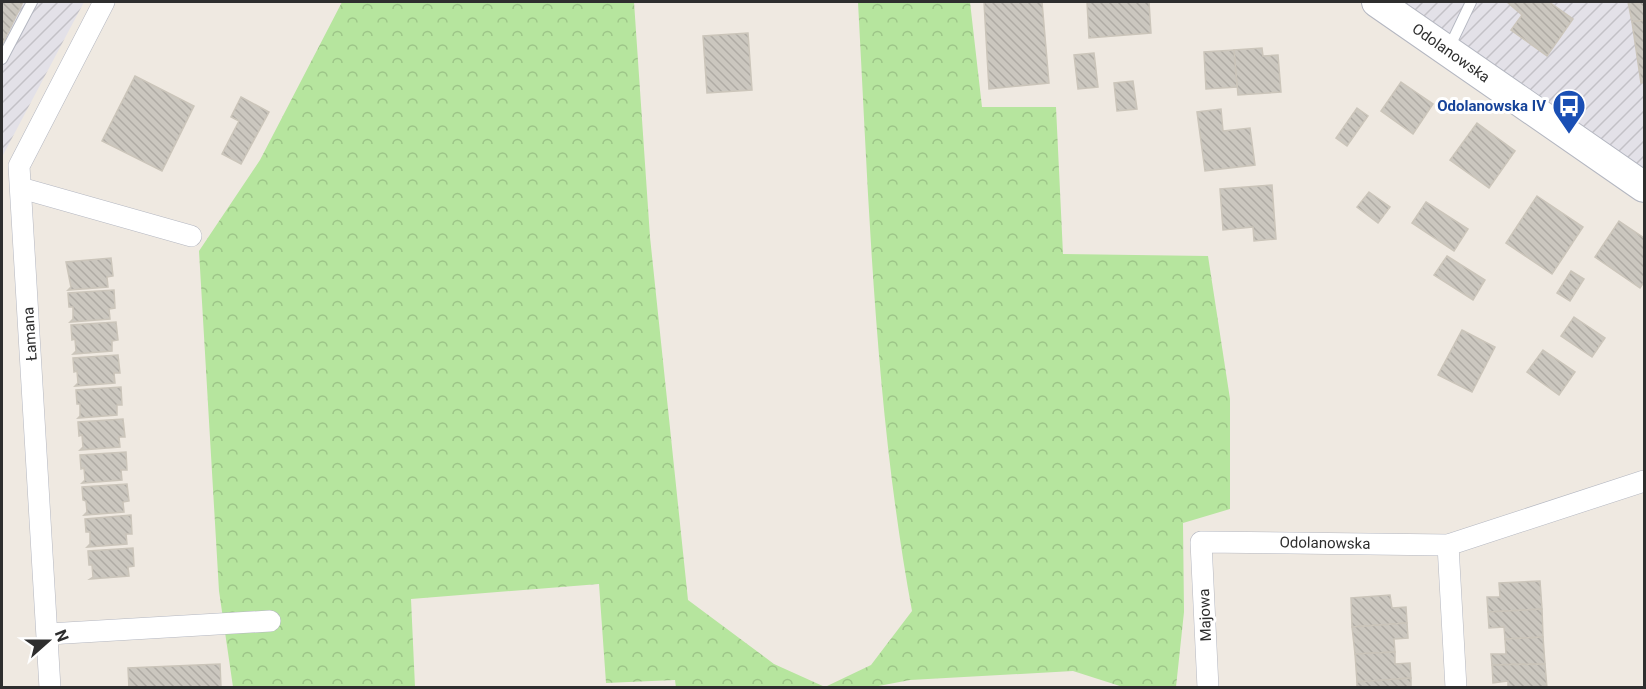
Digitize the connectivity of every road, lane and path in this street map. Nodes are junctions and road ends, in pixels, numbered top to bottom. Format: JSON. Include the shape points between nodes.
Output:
{"nodes":[{"id":1,"x":32,"y":2,"type":"edge"},
{"id":2,"x":105,"y":2,"type":"edge"},
{"id":3,"x":1377,"y":2,"type":"edge"},
{"id":4,"x":1471,"y":2,"type":"edge"},
{"id":5,"x":1448,"y":51,"type":"junction"},
{"id":6,"x":2,"y":59,"type":"edge"},
{"id":7,"x":1644,"y":187,"type":"edge"},
{"id":8,"x":21,"y":188,"type":"junction"},
{"id":9,"x":190,"y":236,"type":"dead end"},
{"id":10,"x":1644,"y":481,"type":"edge"},
{"id":11,"x":1201,"y":542,"type":"joint"},
{"id":12,"x":1448,"y":545,"type":"junction"},
{"id":13,"x":270,"y":621,"type":"dead end"},
{"id":14,"x":48,"y":634,"type":"junction"},
{"id":15,"x":50,"y":687,"type":"edge"},
{"id":16,"x":1208,"y":687,"type":"edge"},
{"id":17,"x":1456,"y":687,"type":"edge"}],
"edges":[{"from":1,"to":6,"type":"lane"},
{"from":2,"to":8,"type":"street","name":"Łamana","via":[[19,166]]},
{"from":3,"to":5,"type":"main road","name":"Odolanowska"},
{"from":4,"to":5,"type":"lane"},
{"from":5,"to":7,"type":"main road","name":"Odolanowska"},
{"from":8,"to":9,"type":"street"},
{"from":8,"to":14,"type":"street","name":"Łamana"},
{"from":10,"to":12,"type":"street","name":"Odolanowska"},
{"from":11,"to":12,"type":"street","name":"Odolanowska"},
{"from":11,"to":16,"type":"street","name":"Majowa"},
{"from":12,"to":17,"type":"street"},
{"from":13,"to":14,"type":"street"},
{"from":14,"to":15,"type":"street","name":"Łamana"}]}
